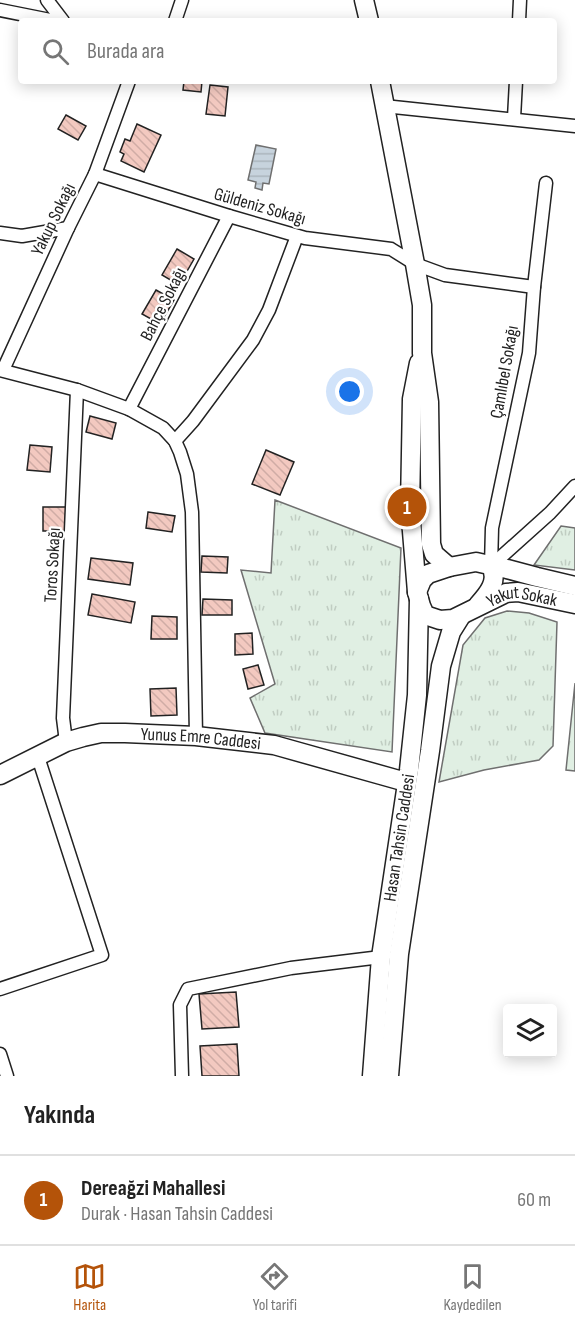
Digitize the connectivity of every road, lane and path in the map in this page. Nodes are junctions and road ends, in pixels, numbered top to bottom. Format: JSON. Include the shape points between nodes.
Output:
{"nodes":[{"id":1,"x":46,"y":0,"type":"edge"},
{"id":2,"x":183,"y":0,"type":"edge"},
{"id":3,"x":364,"y":0,"type":"edge"},
{"id":4,"x":520,"y":0,"type":"edge"},
{"id":5,"x":0,"y":10,"type":"edge"},
{"id":6,"x":40,"y":18,"type":"edge"},
{"id":7,"x":61,"y":18,"type":"edge"},
{"id":8,"x":176,"y":18,"type":"edge"},
{"id":9,"x":368,"y":18,"type":"edge"},
{"id":10,"x":519,"y":18,"type":"edge"},
{"id":11,"x":128,"y":84,"type":"edge"},
{"id":12,"x":380,"y":84,"type":"edge"},
{"id":13,"x":516,"y":84,"type":"edge"},
{"id":14,"x":384,"y":106,"type":"junction"},
{"id":15,"x":514,"y":118,"type":"junction"},
{"id":16,"x":575,"y":126,"type":"edge"},
{"id":17,"x":95,"y":174,"type":"junction"},
{"id":18,"x":546,"y":183,"type":"dead end"},
{"id":19,"x":229,"y":216,"type":"junction"},
{"id":20,"x":68,"y":228,"type":"junction"},
{"id":21,"x":0,"y":233,"type":"edge"},
{"id":22,"x":297,"y":236,"type":"junction"},
{"id":23,"x":415,"y":264,"type":"junction"},
{"id":24,"x":534,"y":286,"type":"junction"},
{"id":25,"x":422,"y":353,"type":"junction"},
{"id":26,"x":2,"y":370,"type":"edge"},
{"id":27,"x":77,"y":390,"type":"junction"},
{"id":28,"x":129,"y":409,"type":"junction"},
{"id":29,"x":175,"y":441,"type":"junction"},
{"id":30,"x":575,"y":486,"type":"edge"},
{"id":31,"x":491,"y":566,"type":"junction"},
{"id":32,"x":449,"y":567,"type":"junction"},
{"id":33,"x":575,"y":586,"type":"edge"},
{"id":34,"x":418,"y":596,"type":"junction"},
{"id":35,"x":575,"y":604,"type":"edge"},
{"id":36,"x":467,"y":613,"type":"junction"},
{"id":37,"x":196,"y":736,"type":"junction"},
{"id":38,"x":66,"y":742,"type":"junction"},
{"id":39,"x":38,"y":757,"type":"junction"},
{"id":40,"x":0,"y":775,"type":"edge"},
{"id":41,"x":406,"y":782,"type":"junction"},
{"id":42,"x":381,"y":957,"type":"junction"},
{"id":43,"x":0,"y":989,"type":"edge"},
{"id":44,"x":0,"y":1054,"type":"edge"},
{"id":45,"x":7,"y":1076,"type":"edge"},
{"id":46,"x":182,"y":1076,"type":"edge"},
{"id":47,"x":372,"y":1076,"type":"edge"},
{"id":48,"x":389,"y":1076,"type":"edge"}],
"edges":[{"from":1,"to":7,"type":"street"},
{"from":2,"to":8,"type":"street"},
{"from":3,"to":9,"type":"main road"},
{"from":4,"to":10,"type":"street"},
{"from":5,"to":6,"type":"street"},
{"from":11,"to":17,"type":"street","name":"Yakup Sokağı"},
{"from":12,"to":14,"type":"main road"},
{"from":13,"to":15,"type":"street"},
{"from":14,"to":15,"type":"street"},
{"from":14,"to":23,"type":"main road"},
{"from":15,"to":16,"type":"street"},
{"from":17,"to":19,"type":"street","name":"Güldeniz Sokağı"},
{"from":17,"to":20,"type":"street","name":"Yakup Sokağı"},
{"from":18,"to":24,"type":"street","name":"Çamlıbel Sokağı"},
{"from":19,"to":22,"type":"street","name":"Güldeniz Sokağı"},
{"from":19,"to":28,"type":"street","name":"Bahçe Sokağı"},
{"from":20,"to":21,"type":"street","via":[[22,236]]},
{"from":20,"to":26,"type":"street","name":"Yakup Sokağı"},
{"from":22,"to":23,"type":"street","name":"Güldeniz Sokağı","via":[[391,249]]},
{"from":22,"to":29,"type":"street","via":[[269,310],[253,340]]},
{"from":23,"to":24,"type":"street","name":"Güldeniz Sokağı","via":[[446,275]]},
{"from":23,"to":25,"type":"main road","via":[[422,305]]},
{"from":24,"to":31,"type":"street","name":"Çamlıbel Sokağı","via":[[529,353],[492,528]]},
{"from":25,"to":32,"type":"main road","via":[[429,402],[431,544],[434,554]]},
{"from":25,"to":34,"type":"main road","name":"Hasan Tahsin Caddesi","via":[[411,420],[410,507]]},
{"from":26,"to":27,"type":"street"},
{"from":27,"to":28,"type":"street"},
{"from":27,"to":38,"type":"street","name":"Toros Sokağı","via":[[63,718]]},
{"from":28,"to":29,"type":"street","via":[[163,428]]},
{"from":29,"to":37,"type":"street","via":[[187,474],[192,512]]},
{"from":30,"to":31,"type":"street"},
{"from":31,"to":32,"type":"main road","via":[[476,562]]},
{"from":31,"to":33,"type":"main road","name":"Yakut Sokak"},
{"from":31,"to":36,"type":"main road","via":[[494,572],[490,591]]},
{"from":32,"to":34,"type":"main road","via":[[428,574]]},
{"from":34,"to":36,"type":"main road","via":[[425,615],[440,620]]},
{"from":34,"to":41,"type":"main road","name":"Hasan Tahsin Caddesi","via":[[417,695]]},
{"from":35,"to":36,"type":"main road","name":"Yakut Sokak","via":[[506,593]]},
{"from":36,"to":48,"type":"main road","name":"Hasan Tahsin Caddesi","via":[[452,632],[441,666],[399,954]]},
{"from":37,"to":38,"type":"main road","name":"Yunus Emre Caddesi","via":[[101,733]]},
{"from":37,"to":41,"type":"main road","name":"Yunus Emre Caddesi","via":[[274,745]]},
{"from":38,"to":39,"type":"main road","name":"Yunus Emre Caddesi"},
{"from":39,"to":40,"type":"main road","name":"Yunus Emre Caddesi"},
{"from":39,"to":43,"type":"street","via":[[102,955]]},
{"from":41,"to":42,"type":"main road","name":"Hasan Tahsin Caddesi"},
{"from":42,"to":46,"type":"street","via":[[291,968],[188,989],[180,1005]]},
{"from":42,"to":47,"type":"main road","name":"Hasan Tahsin Caddesi"},
{"from":44,"to":45,"type":"street"}]}
